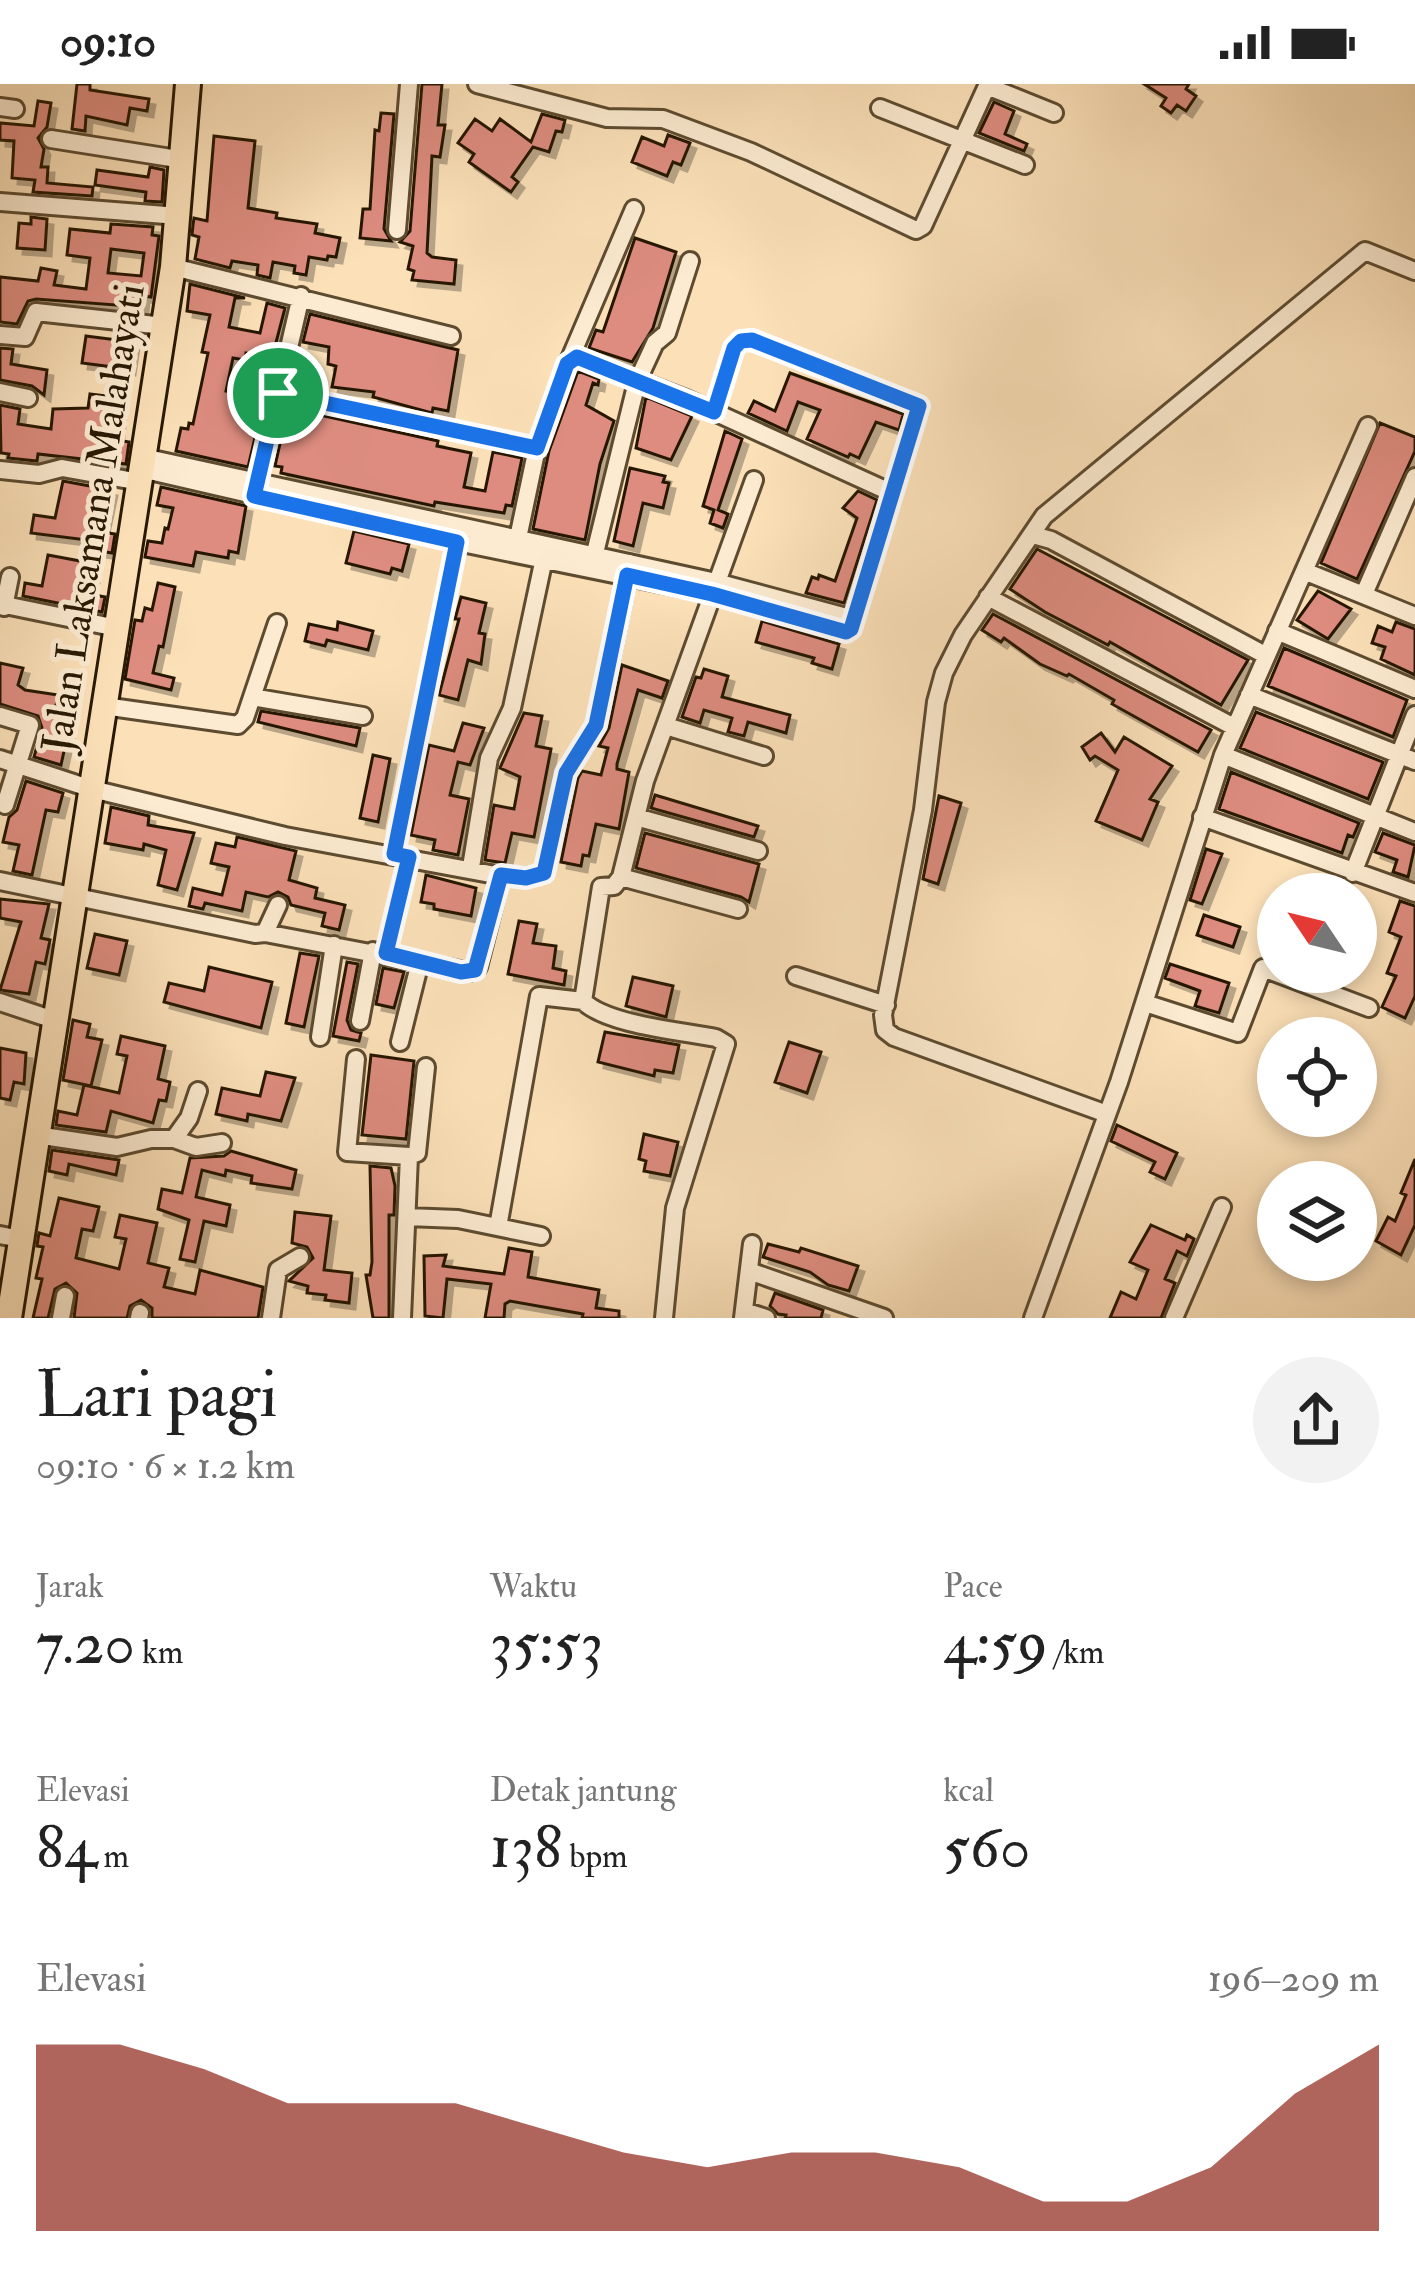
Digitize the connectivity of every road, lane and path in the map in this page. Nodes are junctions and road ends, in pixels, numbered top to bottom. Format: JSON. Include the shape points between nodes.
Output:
{"nodes":[{"id":1,"x":188,"y":84,"type":"edge"},
{"id":2,"x":410,"y":84,"type":"edge"},
{"id":3,"x":476,"y":84,"type":"edge"},
{"id":4,"x":987,"y":85,"type":"edge"},
{"id":5,"x":880,"y":108,"type":"dead end"},
{"id":6,"x":1054,"y":113,"type":"dead end"},
{"id":7,"x":51,"y":139,"type":"dead end"},
{"id":8,"x":962,"y":140,"type":"junction"},
{"id":9,"x":184,"y":160,"type":"junction"},
{"id":10,"x":1024,"y":165,"type":"dead end"},
{"id":11,"x":0,"y":202,"type":"edge"},
{"id":12,"x":634,"y":209,"type":"dead end"},
{"id":13,"x":178,"y":216,"type":"junction"},
{"id":14,"x":397,"y":230,"type":"dead end"},
{"id":15,"x":690,"y":261,"type":"dead end"},
{"id":16,"x":173,"y":267,"type":"junction"},
{"id":17,"x":1415,"y":271,"type":"edge"},
{"id":18,"x":302,"y":296,"type":"junction"},
{"id":19,"x":164,"y":326,"type":"junction"},
{"id":20,"x":0,"y":335,"type":"edge"},
{"id":21,"x":451,"y":336,"type":"dead end"},
{"id":22,"x":569,"y":361,"type":"junction"},
{"id":23,"x":637,"y":382,"type":"junction"},
{"id":24,"x":0,"y":392,"type":"edge"},
{"id":25,"x":278,"y":393,"type":"junction"},
{"id":26,"x":28,"y":398,"type":"dead end"},
{"id":27,"x":714,"y":412,"type":"junction"},
{"id":28,"x":1368,"y":426,"type":"dead end"},
{"id":29,"x":537,"y":448,"type":"junction"},
{"id":30,"x":0,"y":470,"type":"edge"},
{"id":31,"x":142,"y":470,"type":"junction"},
{"id":32,"x":1415,"y":477,"type":"edge"},
{"id":33,"x":754,"y":480,"type":"dead end"},
{"id":34,"x":256,"y":489,"type":"junction"},
{"id":35,"x":892,"y":494,"type":"junction"},
{"id":36,"x":459,"y":535,"type":"junction"},
{"id":37,"x":1033,"y":535,"type":"junction"},
{"id":38,"x":518,"y":538,"type":"junction"},
{"id":39,"x":546,"y":552,"type":"junction"},
{"id":40,"x":593,"y":562,"type":"junction"},
{"id":41,"x":628,"y":569,"type":"junction"},
{"id":42,"x":1304,"y":571,"type":"junction"},
{"id":43,"x":10,"y":577,"type":"dead end"},
{"id":44,"x":714,"y":588,"type":"junction"},
{"id":45,"x":1364,"y":594,"type":"junction"},
{"id":46,"x":988,"y":597,"type":"junction"},
{"id":47,"x":1415,"y":616,"type":"edge"},
{"id":48,"x":277,"y":623,"type":"dead end"},
{"id":49,"x":117,"y":628,"type":"junction"},
{"id":50,"x":1277,"y":631,"type":"junction"},
{"id":51,"x":1265,"y":655,"type":"junction"},
{"id":52,"x":1415,"y":688,"type":"edge"},
{"id":53,"x":1250,"y":695,"type":"junction"},
{"id":54,"x":252,"y":697,"type":"junction"},
{"id":55,"x":104,"y":706,"type":"junction"},
{"id":56,"x":1415,"y":715,"type":"edge"},
{"id":57,"x":0,"y":716,"type":"edge"},
{"id":58,"x":363,"y":716,"type":"dead end"},
{"id":59,"x":666,"y":726,"type":"junction"},
{"id":60,"x":1234,"y":727,"type":"junction"},
{"id":61,"x":1223,"y":755,"type":"junction"},
{"id":62,"x":764,"y":757,"type":"dead end"},
{"id":63,"x":1407,"y":758,"type":"edge"},
{"id":64,"x":0,"y":759,"type":"edge"},
{"id":65,"x":18,"y":766,"type":"junction"},
{"id":66,"x":92,"y":789,"type":"junction"},
{"id":67,"x":5,"y":805,"type":"dead end"},
{"id":68,"x":1373,"y":816,"type":"junction"},
{"id":69,"x":636,"y":817,"type":"junction"},
{"id":70,"x":1202,"y":817,"type":"junction"},
{"id":71,"x":1415,"y":832,"type":"edge"},
{"id":72,"x":758,"y":851,"type":"dead end"},
{"id":73,"x":402,"y":856,"type":"junction"},
{"id":74,"x":471,"y":868,"type":"junction"},
{"id":75,"x":1353,"y":873,"type":"joint"},
{"id":76,"x":501,"y":875,"type":"junction"},
{"id":77,"x":620,"y":877,"type":"junction"},
{"id":78,"x":0,"y":881,"type":"edge"},
{"id":79,"x":1377,"y":881,"type":"edge"},
{"id":80,"x":1415,"y":893,"type":"edge"},
{"id":81,"x":72,"y":899,"type":"junction"},
{"id":82,"x":278,"y":905,"type":"dead end"},
{"id":83,"x":738,"y":909,"type":"dead end"},
{"id":84,"x":265,"y":933,"type":"junction"},
{"id":85,"x":334,"y":945,"type":"junction"},
{"id":86,"x":380,"y":952,"type":"junction"},
{"id":87,"x":419,"y":962,"type":"junction"},
{"id":88,"x":796,"y":976,"type":"dead end"},
{"id":89,"x":583,"y":1001,"type":"junction"},
{"id":90,"x":0,"y":1002,"type":"edge"},
{"id":91,"x":1145,"y":1003,"type":"junction"},
{"id":92,"x":886,"y":1005,"type":"junction"},
{"id":93,"x":1370,"y":1008,"type":"dead end"},
{"id":94,"x":54,"y":1020,"type":"junction"},
{"id":95,"x":360,"y":1021,"type":"dead end"},
{"id":96,"x":320,"y":1037,"type":"dead end"},
{"id":97,"x":400,"y":1042,"type":"dead end"},
{"id":98,"x":356,"y":1060,"type":"dead end"},
{"id":99,"x":426,"y":1067,"type":"dead end"},
{"id":100,"x":198,"y":1090,"type":"dead end"},
{"id":101,"x":1106,"y":1114,"type":"junction"},
{"id":102,"x":36,"y":1135,"type":"junction"},
{"id":103,"x":174,"y":1138,"type":"junction"},
{"id":104,"x":222,"y":1143,"type":"dead end"},
{"id":105,"x":409,"y":1156,"type":"junction"},
{"id":106,"x":1222,"y":1207,"type":"dead end"},
{"id":107,"x":407,"y":1217,"type":"junction"},
{"id":108,"x":498,"y":1227,"type":"junction"},
{"id":109,"x":541,"y":1235,"type":"dead end"},
{"id":110,"x":10,"y":1237,"type":"edge"},
{"id":111,"x":752,"y":1244,"type":"dead end"},
{"id":112,"x":300,"y":1257,"type":"dead end"},
{"id":113,"x":749,"y":1271,"type":"junction"},
{"id":114,"x":65,"y":1297,"type":"dead end"},
{"id":115,"x":743,"y":1314,"type":"edge"},
{"id":116,"x":863,"y":1315,"type":"edge"},
{"id":117,"x":9,"y":1318,"type":"edge"},
{"id":118,"x":61,"y":1318,"type":"edge"},
{"id":119,"x":271,"y":1318,"type":"edge"},
{"id":120,"x":403,"y":1318,"type":"edge"},
{"id":121,"x":664,"y":1318,"type":"edge"},
{"id":122,"x":766,"y":1318,"type":"edge"},
{"id":123,"x":884,"y":1318,"type":"edge"},
{"id":124,"x":1033,"y":1318,"type":"edge"},
{"id":125,"x":1174,"y":1318,"type":"edge"}],
"edges":[{"from":1,"to":9,"type":"highway","name":"Jalan Laksamana Malahayati"},
{"from":2,"to":14,"type":"street"},
{"from":3,"to":8,"type":"street","via":[[607,118],[664,119],[913,229],[923,226]]},
{"from":4,"to":6,"type":"street"},
{"from":4,"to":8,"type":"street"},
{"from":5,"to":8,"type":"street"},
{"from":7,"to":9,"type":"street"},
{"from":8,"to":10,"type":"street"},
{"from":9,"to":13,"type":"highway","name":"Jalan Laksamana Malahayati"},
{"from":11,"to":13,"type":"street"},
{"from":12,"to":22,"type":"street"},
{"from":13,"to":16,"type":"highway","name":"Jalan Laksamana Malahayati"},
{"from":15,"to":23,"type":"street","via":[[667,333]]},
{"from":16,"to":18,"type":"street"},
{"from":16,"to":19,"type":"highway","name":"Jalan Laksamana Malahayati"},
{"from":17,"to":37,"type":"street","via":[[1365,251],[1050,511]]},
{"from":18,"to":21,"type":"street"},
{"from":18,"to":25,"type":"street"},
{"from":19,"to":20,"type":"street","via":[[36,312],[25,337]]},
{"from":19,"to":31,"type":"highway","name":"Jalan Laksamana Malahayati"},
{"from":22,"to":23,"type":"street","via":[[587,358]]},
{"from":22,"to":29,"type":"street"},
{"from":23,"to":27,"type":"street"},
{"from":23,"to":40,"type":"street"},
{"from":24,"to":26,"type":"street"},
{"from":25,"to":29,"type":"street"},
{"from":25,"to":34,"type":"street"},
{"from":27,"to":35,"type":"street"},
{"from":27,"to":35,"type":"street","via":[[734,348],[752,340],[914,403],[918,414]]},
{"from":28,"to":42,"type":"street"},
{"from":29,"to":38,"type":"street"},
{"from":30,"to":31,"type":"street"},
{"from":31,"to":34,"type":"street"},
{"from":31,"to":49,"type":"highway","name":"Jalan Laksamana Malahayati"},
{"from":32,"to":45,"type":"street"},
{"from":33,"to":44,"type":"street"},
{"from":34,"to":36,"type":"street"},
{"from":35,"to":44,"type":"street","via":[[854,619]]},
{"from":36,"to":38,"type":"street"},
{"from":36,"to":39,"type":"street"},
{"from":36,"to":73,"type":"street"},
{"from":37,"to":46,"type":"street"},
{"from":37,"to":51,"type":"street"},
{"from":38,"to":39,"type":"street"},
{"from":39,"to":40,"type":"street"},
{"from":39,"to":74,"type":"street","via":[[512,709],[489,758]]},
{"from":40,"to":41,"type":"street"},
{"from":41,"to":44,"type":"street"},
{"from":41,"to":76,"type":"street","via":[[596,725],[566,773],[544,873]]},
{"from":42,"to":45,"type":"street"},
{"from":42,"to":50,"type":"street"},
{"from":43,"to":49,"type":"street","via":[[4,606]]},
{"from":44,"to":59,"type":"street"},
{"from":45,"to":47,"type":"street"},
{"from":46,"to":60,"type":"street"},
{"from":46,"to":92,"type":"street","via":[[936,703]]},
{"from":48,"to":54,"type":"street"},
{"from":49,"to":55,"type":"highway","name":"Jalan Laksamana Malahayati"},
{"from":50,"to":51,"type":"street"},
{"from":50,"to":52,"type":"street"},
{"from":51,"to":53,"type":"street"},
{"from":53,"to":60,"type":"street"},
{"from":53,"to":63,"type":"street"},
{"from":54,"to":55,"type":"street","via":[[234,727]]},
{"from":54,"to":58,"type":"street"},
{"from":55,"to":66,"type":"highway","name":"Jalan Laksamana Malahayati"},
{"from":56,"to":63,"type":"street"},
{"from":57,"to":65,"type":"street","via":[[30,725]]},
{"from":59,"to":62,"type":"street"},
{"from":59,"to":69,"type":"street"},
{"from":60,"to":61,"type":"street"},
{"from":61,"to":68,"type":"street"},
{"from":61,"to":70,"type":"street"},
{"from":63,"to":68,"type":"street"},
{"from":64,"to":65,"type":"street"},
{"from":65,"to":66,"type":"street"},
{"from":65,"to":67,"type":"street"},
{"from":66,"to":73,"type":"street"},
{"from":66,"to":81,"type":"highway","name":"Jalan Laksamana Malahayati"},
{"from":68,"to":71,"type":"street"},
{"from":68,"to":75,"type":"street"},
{"from":69,"to":72,"type":"street"},
{"from":69,"to":77,"type":"street"},
{"from":70,"to":75,"type":"street"},
{"from":70,"to":91,"type":"street"},
{"from":73,"to":74,"type":"street"},
{"from":73,"to":86,"type":"street"},
{"from":74,"to":76,"type":"street"},
{"from":76,"to":87,"type":"street","via":[[478,967],[461,972]]},
{"from":77,"to":83,"type":"street"},
{"from":77,"to":89,"type":"street","via":[[601,886]]},
{"from":78,"to":81,"type":"street"},
{"from":79,"to":80,"type":"street"},
{"from":81,"to":84,"type":"street"},
{"from":81,"to":94,"type":"highway","name":"Jalan Laksamana Malahayati"},
{"from":82,"to":84,"type":"street"},
{"from":84,"to":85,"type":"street"},
{"from":85,"to":86,"type":"street"},
{"from":85,"to":96,"type":"street"},
{"from":86,"to":87,"type":"street"},
{"from":86,"to":95,"type":"street"},
{"from":87,"to":97,"type":"street"},
{"from":88,"to":92,"type":"street"},
{"from":89,"to":108,"type":"street","via":[[538,996]]},
{"from":89,"to":121,"type":"street","via":[[726,1044],[675,1208]]},
{"from":90,"to":94,"type":"street"},
{"from":91,"to":93,"type":"street","via":[[1238,1033],[1266,968]]},
{"from":91,"to":101,"type":"street"},
{"from":92,"to":101,"type":"street","via":[[885,1030],[894,1037]]},
{"from":94,"to":102,"type":"highway","name":"Jalan Laksamana Malahayati"},
{"from":98,"to":105,"type":"street","via":[[347,1152]]},
{"from":99,"to":105,"type":"street","via":[[417,1153]]},
{"from":100,"to":103,"type":"street"},
{"from":101,"to":124,"type":"street"},
{"from":102,"to":103,"type":"street","via":[[117,1147]]},
{"from":102,"to":110,"type":"highway","name":"Jalan Laksamana Malahayati"},
{"from":103,"to":104,"type":"street","via":[[196,1148]]},
{"from":105,"to":107,"type":"street"},
{"from":106,"to":125,"type":"street"},
{"from":107,"to":108,"type":"street"},
{"from":107,"to":120,"type":"street"},
{"from":108,"to":109,"type":"street"},
{"from":110,"to":117,"type":"highway","name":"Jalan Laksamana Malahayati"},
{"from":111,"to":113,"type":"street"},
{"from":112,"to":119,"type":"street","via":[[278,1270]]},
{"from":113,"to":115,"type":"street"},
{"from":113,"to":116,"type":"street"},
{"from":114,"to":118,"type":"street"},
{"from":115,"to":122,"type":"street"},
{"from":116,"to":123,"type":"street"}]}
